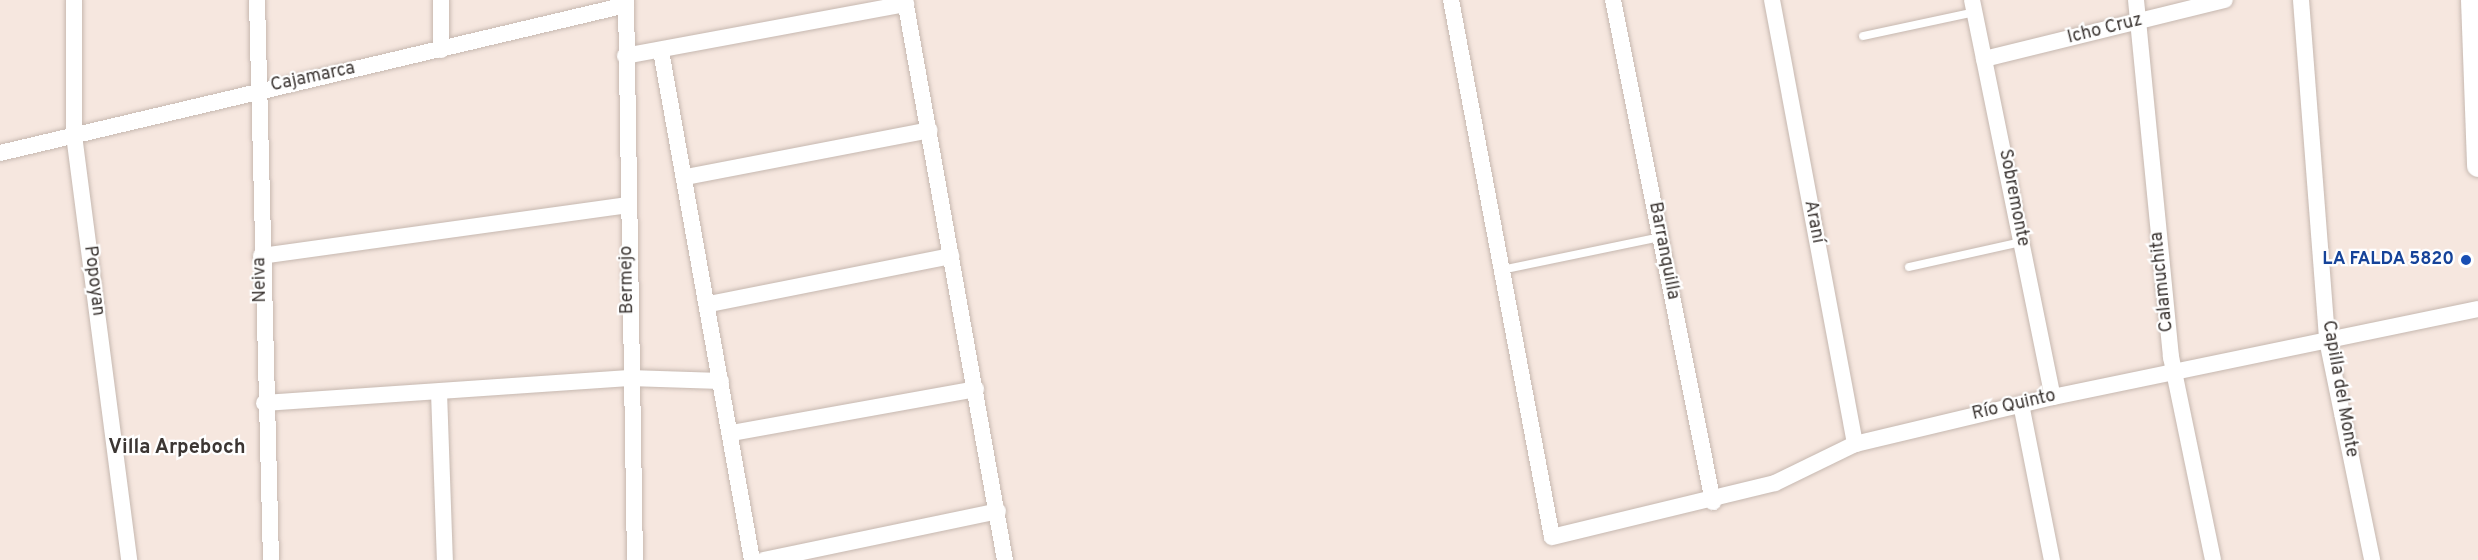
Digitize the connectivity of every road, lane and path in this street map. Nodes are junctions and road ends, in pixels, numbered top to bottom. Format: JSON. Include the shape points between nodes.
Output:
{"nodes":[{"id":1,"x":74,"y":0,"type":"edge"},
{"id":2,"x":257,"y":0,"type":"edge"},
{"id":3,"x":441,"y":0,"type":"edge"},
{"id":4,"x":1451,"y":0,"type":"edge"},
{"id":5,"x":1613,"y":0,"type":"edge"},
{"id":6,"x":1772,"y":0,"type":"edge"},
{"id":7,"x":2136,"y":0,"type":"edge"},
{"id":8,"x":2225,"y":0,"type":"edge"},
{"id":9,"x":2301,"y":0,"type":"edge"},
{"id":10,"x":2472,"y":0,"type":"edge"},
{"id":11,"x":626,"y":2,"type":"edge"},
{"id":12,"x":906,"y":2,"type":"edge"},
{"id":13,"x":1974,"y":6,"type":"edge"},
{"id":14,"x":2138,"y":22,"type":"junction"},
{"id":15,"x":1863,"y":36,"type":"dead end"},
{"id":16,"x":441,"y":50,"type":"junction"},
{"id":17,"x":661,"y":51,"type":"junction"},
{"id":18,"x":625,"y":56,"type":"junction"},
{"id":19,"x":1984,"y":59,"type":"junction"},
{"id":20,"x":257,"y":90,"type":"junction"},
{"id":21,"x":930,"y":130,"type":"junction"},
{"id":22,"x":74,"y":135,"type":"junction"},
{"id":23,"x":0,"y":153,"type":"edge"},
{"id":24,"x":2478,"y":166,"type":"edge"},
{"id":25,"x":686,"y":177,"type":"junction"},
{"id":26,"x":627,"y":205,"type":"junction"},
{"id":27,"x":1660,"y":237,"type":"junction"},
{"id":28,"x":2021,"y":242,"type":"junction"},
{"id":29,"x":261,"y":256,"type":"junction"},
{"id":30,"x":951,"y":256,"type":"junction"},
{"id":31,"x":1909,"y":267,"type":"dead end"},
{"id":32,"x":1501,"y":270,"type":"junction"},
{"id":33,"x":709,"y":304,"type":"junction"},
{"id":34,"x":2478,"y":309,"type":"edge"},
{"id":35,"x":2327,"y":340,"type":"junction"},
{"id":36,"x":2174,"y":374,"type":"junction"},
{"id":37,"x":629,"y":378,"type":"junction"},
{"id":38,"x":721,"y":381,"type":"junction"},
{"id":39,"x":976,"y":389,"type":"junction"},
{"id":40,"x":439,"y":392,"type":"junction"},
{"id":41,"x":2053,"y":397,"type":"junction"},
{"id":42,"x":264,"y":403,"type":"junction"},
{"id":43,"x":2021,"y":404,"type":"junction"},
{"id":44,"x":732,"y":433,"type":"junction"},
{"id":45,"x":1855,"y":444,"type":"junction"},
{"id":46,"x":1713,"y":502,"type":"junction"},
{"id":47,"x":998,"y":511,"type":"junction"},
{"id":48,"x":129,"y":560,"type":"edge"},
{"id":49,"x":272,"y":560,"type":"edge"},
{"id":50,"x":445,"y":560,"type":"edge"},
{"id":51,"x":635,"y":560,"type":"edge"},
{"id":52,"x":752,"y":560,"type":"edge"},
{"id":53,"x":764,"y":560,"type":"edge"},
{"id":54,"x":1005,"y":560,"type":"edge"},
{"id":55,"x":2052,"y":560,"type":"edge"},
{"id":56,"x":2213,"y":560,"type":"edge"},
{"id":57,"x":2372,"y":560,"type":"edge"}],
"edges":[{"from":1,"to":22,"type":"street","name":"Popoyan"},
{"from":2,"to":20,"type":"street","name":"Neiva"},
{"from":3,"to":16,"type":"street"},
{"from":4,"to":32,"type":"street"},
{"from":5,"to":27,"type":"street","name":"Barranquilla"},
{"from":6,"to":45,"type":"street","name":"Araní"},
{"from":7,"to":14,"type":"street","name":"Calamuchita"},
{"from":8,"to":14,"type":"street","name":"Icho Cruz"},
{"from":9,"to":35,"type":"street","name":"Capilla del Monte"},
{"from":10,"to":24,"type":"main road"},
{"from":11,"to":16,"type":"street","name":"Cajamarca"},
{"from":11,"to":18,"type":"street","name":"Bermejo"},
{"from":12,"to":17,"type":"street"},
{"from":12,"to":21,"type":"street"},
{"from":13,"to":15,"type":"lane"},
{"from":13,"to":19,"type":"street","name":"Sobremonte"},
{"from":14,"to":19,"type":"street","name":"Icho Cruz"},
{"from":14,"to":36,"type":"street","name":"Calamuchita"},
{"from":16,"to":20,"type":"street","name":"Cajamarca"},
{"from":17,"to":18,"type":"street"},
{"from":17,"to":25,"type":"street"},
{"from":18,"to":26,"type":"street","name":"Bermejo"},
{"from":19,"to":28,"type":"street","name":"Sobremonte"},
{"from":20,"to":22,"type":"street","name":"Cajamarca"},
{"from":20,"to":29,"type":"street","name":"Neiva"},
{"from":21,"to":25,"type":"street"},
{"from":21,"to":30,"type":"street"},
{"from":22,"to":23,"type":"street","name":"Cajamarca"},
{"from":22,"to":48,"type":"street","name":"Popoyan"},
{"from":25,"to":33,"type":"street"},
{"from":26,"to":29,"type":"street"},
{"from":26,"to":37,"type":"street","name":"Bermejo"},
{"from":27,"to":32,"type":"lane"},
{"from":27,"to":46,"type":"street","name":"Barranquilla"},
{"from":28,"to":31,"type":"lane"},
{"from":28,"to":41,"type":"street","name":"Sobremonte"},
{"from":29,"to":42,"type":"street","name":"Neiva"},
{"from":30,"to":33,"type":"street"},
{"from":30,"to":39,"type":"street"},
{"from":32,"to":46,"type":"street","name":"Río Quinto","via":[[1552,537],[1560,539]]},
{"from":33,"to":38,"type":"street"},
{"from":34,"to":35,"type":"street","name":"Río Quinto"},
{"from":35,"to":36,"type":"street","name":"Río Quinto"},
{"from":35,"to":57,"type":"street","name":"Capilla del Monte"},
{"from":36,"to":41,"type":"street","name":"Río Quinto"},
{"from":36,"to":56,"type":"street","name":"Calamuchita"},
{"from":37,"to":38,"type":"street"},
{"from":37,"to":40,"type":"street"},
{"from":37,"to":51,"type":"street","name":"Bermejo"},
{"from":38,"to":44,"type":"street"},
{"from":39,"to":44,"type":"street"},
{"from":39,"to":47,"type":"street"},
{"from":40,"to":42,"type":"street"},
{"from":40,"to":50,"type":"street"},
{"from":41,"to":43,"type":"street","name":"Río Quinto"},
{"from":42,"to":49,"type":"street","name":"Neiva"},
{"from":43,"to":45,"type":"street","name":"Río Quinto"},
{"from":43,"to":55,"type":"street"},
{"from":44,"to":52,"type":"street"},
{"from":45,"to":46,"type":"street","name":"Río Quinto","via":[[1775,483]]},
{"from":47,"to":53,"type":"street"},
{"from":47,"to":54,"type":"street"}]}
